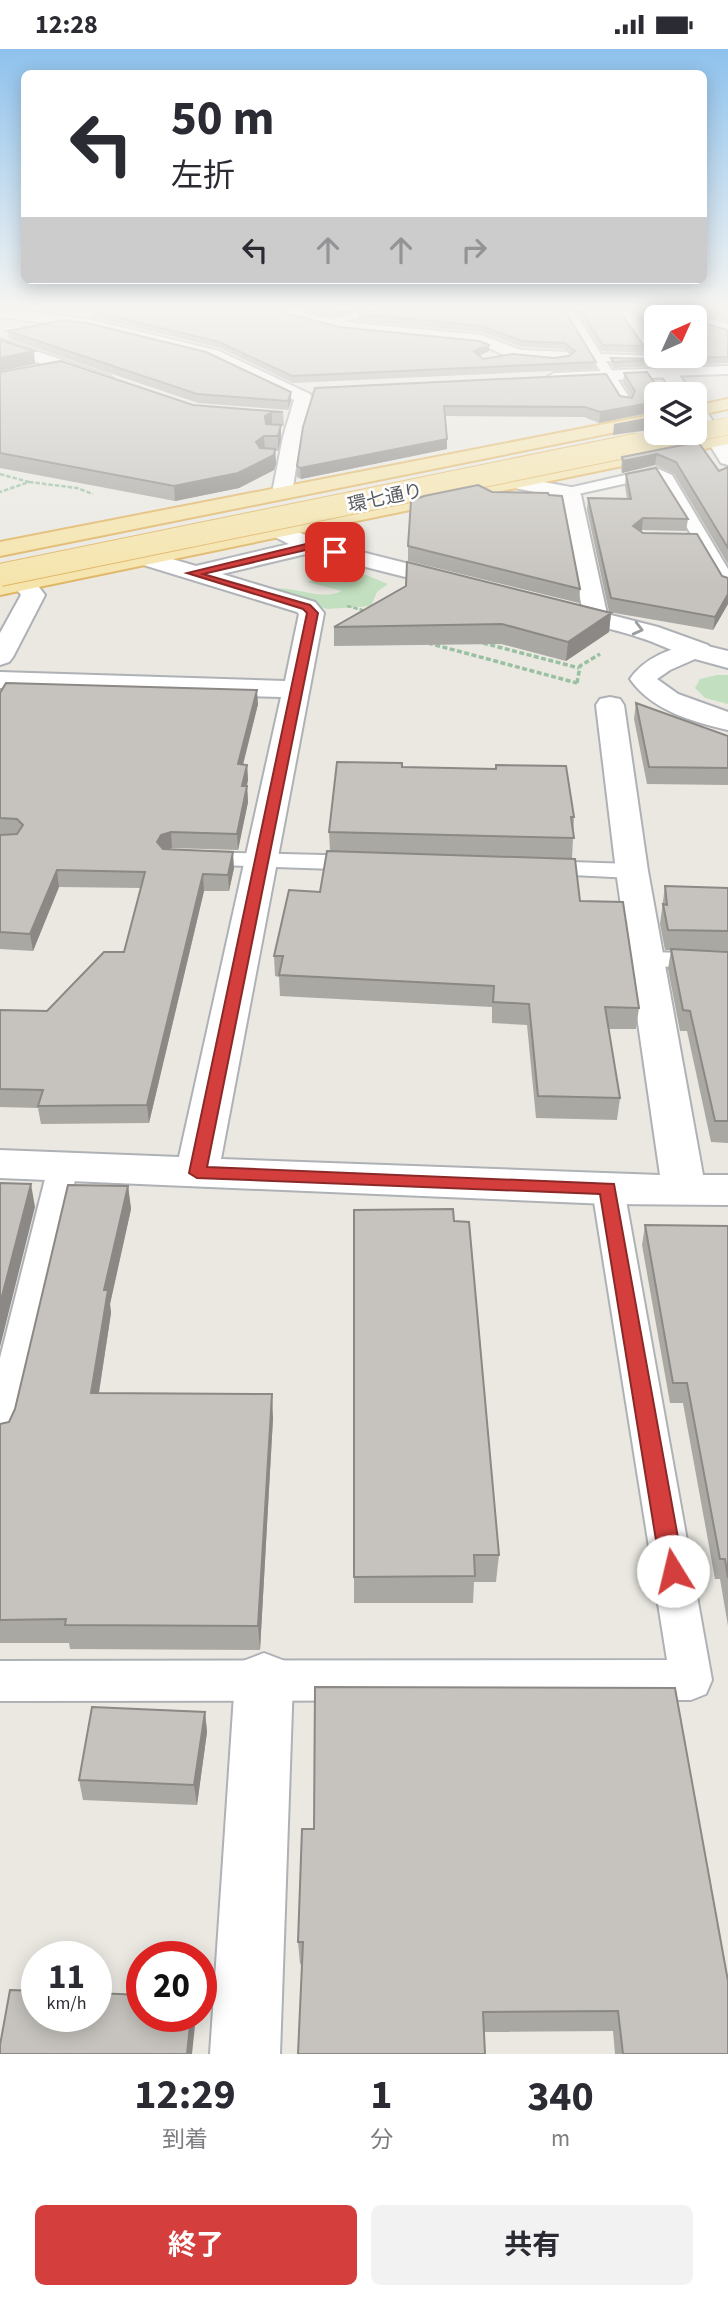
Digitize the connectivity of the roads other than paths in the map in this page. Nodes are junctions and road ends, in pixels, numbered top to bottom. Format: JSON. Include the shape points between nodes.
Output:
{"nodes":[{"id":1,"x":302,"y":402,"type":"edge"},
{"id":2,"x":728,"y":404,"type":"edge"},
{"id":3,"x":707,"y":409,"type":"edge"},
{"id":4,"x":707,"y":413,"type":"edge"},
{"id":5,"x":728,"y":415,"type":"edge"},
{"id":6,"x":644,"y":421,"type":"edge"},
{"id":7,"x":707,"y":425,"type":"edge"},
{"id":8,"x":644,"y":431,"type":"edge"},
{"id":9,"x":725,"y":444,"type":"edge"},
{"id":10,"x":511,"y":482,"type":"junction"},
{"id":11,"x":569,"y":492,"type":"junction"},
{"id":12,"x":282,"y":493,"type":"junction"},
{"id":13,"x":279,"y":530,"type":"junction"},
{"id":14,"x":678,"y":538,"type":"edge"},
{"id":15,"x":702,"y":539,"type":"junction"},
{"id":16,"x":310,"y":546,"type":"junction"},
{"id":17,"x":0,"y":549,"type":"edge"},
{"id":18,"x":145,"y":558,"type":"junction"},
{"id":19,"x":0,"y":561,"type":"edge"},
{"id":20,"x":192,"y":573,"type":"junction"},
{"id":21,"x":0,"y":575,"type":"edge"},
{"id":22,"x":728,"y":584,"type":"edge"},
{"id":23,"x":12,"y":585,"type":"edge"},
{"id":24,"x":477,"y":589,"type":"edge"},
{"id":25,"x":543,"y":605,"type":"edge"},
{"id":26,"x":596,"y":619,"type":"junction"},
{"id":27,"x":699,"y":650,"type":"junction"},
{"id":28,"x":0,"y":657,"type":"edge"},
{"id":29,"x":728,"y":660,"type":"edge"},
{"id":30,"x":0,"y":680,"type":"edge"},
{"id":31,"x":296,"y":689,"type":"junction"},
{"id":32,"x":610,"y":705,"type":"dead end"},
{"id":33,"x":728,"y":722,"type":"edge"},
{"id":34,"x":173,"y":858,"type":"edge"},
{"id":35,"x":262,"y":860,"type":"junction"},
{"id":36,"x":385,"y":864,"type":"edge"},
{"id":37,"x":522,"y":868,"type":"edge"},
{"id":38,"x":632,"y":871,"type":"junction"},
{"id":39,"x":646,"y":960,"type":"junction"},
{"id":40,"x":728,"y":962,"type":"edge"},
{"id":41,"x":0,"y":1164,"type":"edge"},
{"id":42,"x":63,"y":1167,"type":"junction"},
{"id":43,"x":197,"y":1173,"type":"junction"},
{"id":44,"x":608,"y":1189,"type":"junction"},
{"id":45,"x":684,"y":1189,"type":"junction"},
{"id":46,"x":728,"y":1190,"type":"edge"},
{"id":47,"x":0,"y":1432,"type":"edge"},
{"id":48,"x":264,"y":1680,"type":"junction"},
{"id":49,"x":0,"y":1681,"type":"edge"},
{"id":50,"x":245,"y":2054,"type":"edge"}],
"edges":[{"from":1,"to":12,"type":"street","via":[[288,426],[280,458]]},
{"from":2,"to":3,"type":"main road"},
{"from":4,"to":5,"type":"main road"},
{"from":6,"to":12,"type":"main road"},
{"from":7,"to":9,"type":"street"},
{"from":8,"to":19,"type":"main road","name":"環七通り"},
{"from":9,"to":10,"type":"main road"},
{"from":9,"to":21,"type":"main road","name":"環七通り","bridge":true},
{"from":10,"to":11,"type":"street"},
{"from":10,"to":13,"type":"main road"},
{"from":11,"to":15,"type":"lane","via":[[656,471],[665,475]]},
{"from":11,"to":26,"type":"street"},
{"from":12,"to":17,"type":"main road"},
{"from":13,"to":16,"type":"street"},
{"from":13,"to":18,"type":"main road"},
{"from":14,"to":15,"type":"lane"},
{"from":15,"to":22,"type":"lane"},
{"from":16,"to":20,"type":"street"},
{"from":16,"to":24,"type":"street"},
{"from":18,"to":20,"type":"street"},
{"from":18,"to":23,"type":"main road"},
{"from":20,"to":31,"type":"street","via":[[313,613]]},
{"from":23,"to":28,"type":"street","via":[[33,595]]},
{"from":25,"to":26,"type":"street"},
{"from":26,"to":27,"type":"street","one_way":true},
{"from":27,"to":29,"type":"street"},
{"from":27,"to":33,"type":"street","via":[[658,665],[642,679],[662,697]]},
{"from":30,"to":31,"type":"street"},
{"from":31,"to":35,"type":"street"},
{"from":32,"to":38,"type":"street"},
{"from":34,"to":35,"type":"lane"},
{"from":35,"to":36,"type":"lane"},
{"from":35,"to":43,"type":"street"},
{"from":37,"to":38,"type":"lane"},
{"from":38,"to":39,"type":"street"},
{"from":39,"to":40,"type":"lane"},
{"from":39,"to":45,"type":"street"},
{"from":41,"to":42,"type":"street"},
{"from":42,"to":43,"type":"street"},
{"from":42,"to":47,"type":"lane"},
{"from":43,"to":44,"type":"street"},
{"from":44,"to":45,"type":"street"},
{"from":44,"to":48,"type":"lane","via":[[691,1680]]},
{"from":45,"to":46,"type":"street"},
{"from":48,"to":49,"type":"lane"},
{"from":48,"to":50,"type":"street"}]}
